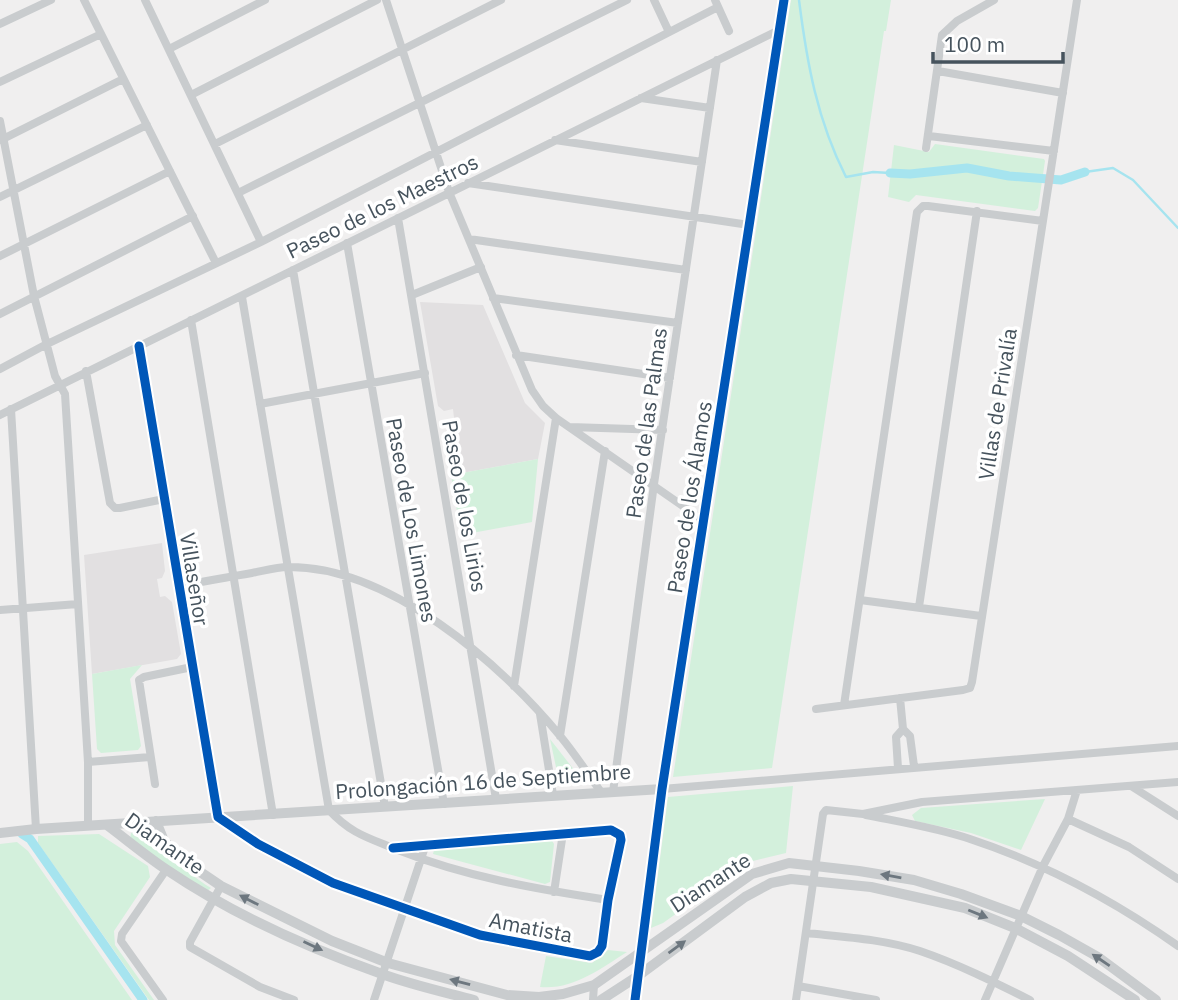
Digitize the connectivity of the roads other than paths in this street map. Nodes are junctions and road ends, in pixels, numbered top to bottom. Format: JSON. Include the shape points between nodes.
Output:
{"nodes":[{"id":1,"x":51,"y":0,"type":"edge"},
{"id":2,"x":84,"y":0,"type":"edge"},
{"id":3,"x":145,"y":0,"type":"edge"},
{"id":4,"x":265,"y":0,"type":"edge"},
{"id":5,"x":377,"y":0,"type":"edge"},
{"id":6,"x":386,"y":0,"type":"edge"},
{"id":7,"x":501,"y":0,"type":"edge"},
{"id":8,"x":626,"y":0,"type":"edge"},
{"id":9,"x":654,"y":0,"type":"edge"},
{"id":10,"x":784,"y":0,"type":"edge"},
{"id":11,"x":994,"y":0,"type":"edge"},
{"id":12,"x":1077,"y":0,"type":"edge"},
{"id":13,"x":717,"y":3,"type":"edge"},
{"id":14,"x":0,"y":24,"type":"edge"},
{"id":15,"x":781,"y":29,"type":"junction"},
{"id":16,"x":729,"y":31,"type":"dead end"},
{"id":17,"x":669,"y":32,"type":"junction"},
{"id":18,"x":101,"y":34,"type":"junction"},
{"id":19,"x":169,"y":48,"type":"junction"},
{"id":20,"x":403,"y":49,"type":"junction"},
{"id":21,"x":717,"y":60,"type":"junction"},
{"id":22,"x":938,"y":71,"type":"junction"},
{"id":23,"x":124,"y":79,"type":"junction"},
{"id":24,"x":0,"y":82,"type":"edge"},
{"id":25,"x":1063,"y":93,"type":"junction"},
{"id":26,"x":191,"y":95,"type":"junction"},
{"id":27,"x":641,"y":99,"type":"junction"},
{"id":28,"x":420,"y":103,"type":"junction"},
{"id":29,"x":710,"y":108,"type":"junction"},
{"id":30,"x":0,"y":121,"type":"edge"},
{"id":31,"x":147,"y":125,"type":"junction"},
{"id":32,"x":929,"y":136,"type":"junction"},
{"id":33,"x":2,"y":140,"type":"edge"},
{"id":34,"x":555,"y":140,"type":"junction"},
{"id":35,"x":215,"y":144,"type":"junction"},
{"id":36,"x":926,"y":148,"type":"dead end"},
{"id":37,"x":1054,"y":151,"type":"junction"},
{"id":38,"x":436,"y":152,"type":"junction"},
{"id":39,"x":702,"y":162,"type":"junction"},
{"id":40,"x":170,"y":171,"type":"junction"},
{"id":41,"x":466,"y":183,"type":"junction"},
{"id":42,"x":13,"y":190,"type":"junction"},
{"id":43,"x":449,"y":192,"type":"junction"},
{"id":44,"x":238,"y":193,"type":"junction"},
{"id":45,"x":0,"y":197,"type":"edge"},
{"id":46,"x":977,"y":211,"type":"junction"},
{"id":47,"x":193,"y":216,"type":"junction"},
{"id":48,"x":694,"y":217,"type":"junction"},
{"id":49,"x":398,"y":218,"type":"junction"},
{"id":50,"x":1043,"y":220,"type":"junction"},
{"id":51,"x":749,"y":225,"type":"junction"},
{"id":52,"x":469,"y":239,"type":"junction"},
{"id":53,"x":261,"y":242,"type":"junction"},
{"id":54,"x":347,"y":243,"type":"junction"},
{"id":55,"x":24,"y":244,"type":"junction"},
{"id":56,"x":0,"y":256,"type":"edge"},
{"id":57,"x":216,"y":263,"type":"junction"},
{"id":58,"x":481,"y":267,"type":"junction"},
{"id":59,"x":293,"y":270,"type":"junction"},
{"id":60,"x":686,"y":270,"type":"junction"},
{"id":61,"x":412,"y":295,"type":"junction"},
{"id":62,"x":34,"y":296,"type":"junction"},
{"id":63,"x":242,"y":296,"type":"junction"},
{"id":64,"x":493,"y":298,"type":"junction"},
{"id":65,"x":0,"y":314,"type":"edge"},
{"id":66,"x":191,"y":320,"type":"junction"},
{"id":67,"x":678,"y":323,"type":"junction"},
{"id":68,"x":45,"y":345,"type":"junction"},
{"id":69,"x":139,"y":345,"type":"junction"},
{"id":70,"x":516,"y":355,"type":"junction"},
{"id":71,"x":0,"y":369,"type":"edge"},
{"id":72,"x":86,"y":371,"type":"junction"},
{"id":73,"x":425,"y":373,"type":"junction"},
{"id":74,"x":670,"y":378,"type":"junction"},
{"id":75,"x":371,"y":383,"type":"junction"},
{"id":76,"x":59,"y":384,"type":"junction"},
{"id":77,"x":315,"y":393,"type":"junction"},
{"id":78,"x":260,"y":404,"type":"junction"},
{"id":79,"x":11,"y":409,"type":"junction"},
{"id":80,"x":0,"y":415,"type":"edge"},
{"id":81,"x":556,"y":418,"type":"junction"},
{"id":82,"x":570,"y":427,"type":"junction"},
{"id":83,"x":663,"y":429,"type":"junction"},
{"id":84,"x":605,"y":451,"type":"junction"},
{"id":85,"x":654,"y":484,"type":"junction"},
{"id":86,"x":164,"y":499,"type":"junction"},
{"id":87,"x":703,"y":520,"type":"junction"},
{"id":88,"x":287,"y":566,"type":"junction"},
{"id":89,"x":347,"y":575,"type":"junction"},
{"id":90,"x":234,"y":576,"type":"junction"},
{"id":91,"x":178,"y":586,"type":"junction"},
{"id":92,"x":860,"y":600,"type":"junction"},
{"id":93,"x":409,"y":603,"type":"junction"},
{"id":94,"x":78,"y":604,"type":"junction"},
{"id":95,"x":919,"y":607,"type":"junction"},
{"id":96,"x":24,"y":609,"type":"junction"},
{"id":97,"x":0,"y":610,"type":"edge"},
{"id":98,"x":981,"y":615,"type":"junction"},
{"id":99,"x":472,"y":649,"type":"junction"},
{"id":100,"x":192,"y":667,"type":"junction"},
{"id":101,"x":514,"y":686,"type":"junction"},
{"id":102,"x":900,"y":698,"type":"junction"},
{"id":103,"x":844,"y":705,"type":"junction"},
{"id":104,"x":816,"y":709,"type":"dead end"},
{"id":105,"x":540,"y":714,"type":"junction"},
{"id":106,"x":903,"y":729,"type":"junction"},
{"id":107,"x":560,"y":736,"type":"junction"},
{"id":108,"x":1178,"y":746,"type":"edge"},
{"id":109,"x":150,"y":757,"type":"junction"},
{"id":110,"x":88,"y":762,"type":"junction"},
{"id":111,"x":914,"y":766,"type":"junction"},
{"id":112,"x":898,"y":768,"type":"junction"},
{"id":113,"x":1178,"y":782,"type":"edge"},
{"id":114,"x":155,"y":784,"type":"dead end"},
{"id":115,"x":1131,"y":786,"type":"junction"},
{"id":116,"x":662,"y":789,"type":"junction"},
{"id":117,"x":1077,"y":790,"type":"junction"},
{"id":118,"x":607,"y":792,"type":"junction"},
{"id":119,"x":553,"y":795,"type":"junction"},
{"id":120,"x":496,"y":799,"type":"junction"},
{"id":121,"x":444,"y":804,"type":"junction"},
{"id":122,"x":385,"y":807,"type":"junction"},
{"id":123,"x":329,"y":810,"type":"junction"},
{"id":124,"x":863,"y":814,"type":"junction"},
{"id":125,"x":273,"y":815,"type":"junction"},
{"id":126,"x":1178,"y":816,"type":"edge"},
{"id":127,"x":218,"y":817,"type":"junction"},
{"id":128,"x":1068,"y":818,"type":"junction"},
{"id":129,"x":156,"y":821,"type":"junction"},
{"id":130,"x":107,"y":825,"type":"junction"},
{"id":131,"x":88,"y":826,"type":"junction"},
{"id":132,"x":36,"y":829,"type":"junction"},
{"id":133,"x":0,"y":833,"type":"edge"},
{"id":134,"x":564,"y":833,"type":"junction"},
{"id":135,"x":426,"y":844,"type":"junction"},
{"id":136,"x":393,"y":848,"type":"junction"},
{"id":137,"x":423,"y":860,"type":"junction"},
{"id":138,"x":814,"y":865,"type":"junction"},
{"id":139,"x":1043,"y":866,"type":"junction"},
{"id":140,"x":166,"y":870,"type":"junction"},
{"id":141,"x":1178,"y":879,"type":"edge"},
{"id":142,"x":813,"y":880,"type":"junction"},
{"id":143,"x":221,"y":886,"type":"junction"},
{"id":144,"x":554,"y":892,"type":"junction"},
{"id":145,"x":215,"y":899,"type":"junction"},
{"id":146,"x":608,"y":900,"type":"junction"},
{"id":147,"x":703,"y":906,"type":"junction"},
{"id":148,"x":405,"y":909,"type":"junction"},
{"id":149,"x":1021,"y":916,"type":"junction"},
{"id":150,"x":713,"y":921,"type":"junction"},
{"id":151,"x":1015,"y":928,"type":"junction"},
{"id":152,"x":806,"y":933,"type":"junction"},
{"id":153,"x":1178,"y":946,"type":"edge"},
{"id":154,"x":641,"y":953,"type":"junction"},
{"id":155,"x":388,"y":963,"type":"junction"},
{"id":156,"x":384,"y":975,"type":"junction"},
{"id":157,"x":638,"y":976,"type":"junction"},
{"id":158,"x":993,"y":981,"type":"junction"},
{"id":159,"x":594,"y":985,"type":"junction"},
{"id":160,"x":798,"y":986,"type":"junction"},
{"id":161,"x":1154,"y":999,"type":"edge"},
{"id":162,"x":163,"y":1000,"type":"edge"},
{"id":163,"x":294,"y":1000,"type":"edge"},
{"id":164,"x":374,"y":1000,"type":"edge"},
{"id":165,"x":474,"y":1000,"type":"edge"},
{"id":166,"x":593,"y":1000,"type":"edge"},
{"id":167,"x":601,"y":1000,"type":"edge"},
{"id":168,"x":635,"y":1000,"type":"edge"},
{"id":169,"x":796,"y":1000,"type":"edge"},
{"id":170,"x":876,"y":1000,"type":"edge"},
{"id":171,"x":985,"y":1000,"type":"edge"},
{"id":172,"x":1030,"y":1000,"type":"edge"},
{"id":173,"x":1135,"y":1000,"type":"edge"}],
"edges":[{"from":1,"to":14,"type":"street"},
{"from":2,"to":18,"type":"street"},
{"from":3,"to":19,"type":"street"},
{"from":4,"to":19,"type":"street"},
{"from":5,"to":26,"type":"street"},
{"from":6,"to":20,"type":"street"},
{"from":7,"to":20,"type":"street"},
{"from":8,"to":28,"type":"street"},
{"from":9,"to":17,"type":"street"},
{"from":10,"to":15,"type":"street","name":"Paseo de los Álamos"},
{"from":11,"to":22,"type":"street","via":[[945,31]]},
{"from":12,"to":25,"type":"street","name":"Villas de Privalía"},
{"from":13,"to":16,"type":"street"},
{"from":13,"to":17,"type":"street"},
{"from":15,"to":21,"type":"street","name":"Paseo de los Maestros"},
{"from":15,"to":51,"type":"street","name":"Paseo de los Álamos"},
{"from":17,"to":38,"type":"street"},
{"from":18,"to":23,"type":"street"},
{"from":18,"to":24,"type":"street"},
{"from":19,"to":26,"type":"street"},
{"from":20,"to":28,"type":"street"},
{"from":20,"to":35,"type":"street"},
{"from":21,"to":27,"type":"street","name":"Paseo de los Maestros"},
{"from":21,"to":29,"type":"street","name":"Paseo de las Palmas"},
{"from":22,"to":25,"type":"street"},
{"from":22,"to":32,"type":"street"},
{"from":23,"to":31,"type":"street"},
{"from":23,"to":33,"type":"street"},
{"from":25,"to":37,"type":"street","name":"Villas de Privalía"},
{"from":26,"to":35,"type":"street"},
{"from":27,"to":29,"type":"street"},
{"from":27,"to":34,"type":"street","name":"Paseo de los Maestros"},
{"from":28,"to":38,"type":"street"},
{"from":28,"to":44,"type":"street"},
{"from":29,"to":39,"type":"street","name":"Paseo de las Palmas"},
{"from":30,"to":33,"type":"street"},
{"from":31,"to":40,"type":"street"},
{"from":31,"to":42,"type":"street"},
{"from":32,"to":36,"type":"street"},
{"from":32,"to":37,"type":"street"},
{"from":33,"to":42,"type":"street"},
{"from":34,"to":39,"type":"street"},
{"from":34,"to":41,"type":"street","name":"Paseo de los Maestros"},
{"from":35,"to":44,"type":"street"},
{"from":37,"to":50,"type":"street","name":"Villas de Privalía"},
{"from":38,"to":43,"type":"street"},
{"from":38,"to":53,"type":"street"},
{"from":39,"to":48,"type":"street","name":"Paseo de las Palmas"},
{"from":40,"to":47,"type":"street"},
{"from":40,"to":55,"type":"street"},
{"from":41,"to":43,"type":"street","name":"Paseo de los Maestros"},
{"from":41,"to":48,"type":"street"},
{"from":42,"to":45,"type":"street"},
{"from":42,"to":55,"type":"street"},
{"from":43,"to":49,"type":"street","name":"Paseo de los Maestros"},
{"from":43,"to":52,"type":"street"},
{"from":44,"to":53,"type":"street"},
{"from":46,"to":50,"type":"street"},
{"from":46,"to":92,"type":"street","via":[[923,206],[916,216]]},
{"from":46,"to":95,"type":"street"},
{"from":47,"to":57,"type":"street"},
{"from":47,"to":62,"type":"street"},
{"from":48,"to":51,"type":"street"},
{"from":48,"to":60,"type":"street","name":"Paseo de las Palmas"},
{"from":49,"to":54,"type":"street","name":"Paseo de los Maestros"},
{"from":49,"to":61,"type":"street","name":"Paseo de los Lirios"},
{"from":50,"to":98,"type":"street","name":"Villas de Privalía"},
{"from":51,"to":87,"type":"street","name":"Paseo de los Álamos"},
{"from":52,"to":58,"type":"street"},
{"from":52,"to":60,"type":"street"},
{"from":53,"to":57,"type":"street"},
{"from":54,"to":59,"type":"street","name":"Paseo de los Maestros"},
{"from":54,"to":75,"type":"street","name":"Paseo de Los Limones"},
{"from":55,"to":56,"type":"street"},
{"from":55,"to":62,"type":"street"},
{"from":57,"to":68,"type":"street"},
{"from":58,"to":61,"type":"street"},
{"from":58,"to":64,"type":"street"},
{"from":59,"to":63,"type":"street","name":"Paseo de los Maestros"},
{"from":59,"to":77,"type":"street"},
{"from":60,"to":67,"type":"street","name":"Paseo de las Palmas"},
{"from":61,"to":73,"type":"street","name":"Paseo de los Lirios"},
{"from":62,"to":65,"type":"street"},
{"from":62,"to":68,"type":"street"},
{"from":63,"to":66,"type":"street","name":"Paseo de los Maestros"},
{"from":63,"to":78,"type":"street"},
{"from":64,"to":67,"type":"street"},
{"from":64,"to":70,"type":"street"},
{"from":66,"to":69,"type":"street","name":"Paseo de los Maestros"},
{"from":66,"to":90,"type":"street"},
{"from":67,"to":74,"type":"street","name":"Paseo de las Palmas"},
{"from":68,"to":71,"type":"street"},
{"from":68,"to":76,"type":"street"},
{"from":69,"to":72,"type":"street","name":"Paseo de los Maestros"},
{"from":69,"to":86,"type":"street","name":"Villaseñor"},
{"from":70,"to":74,"type":"street"},
{"from":70,"to":81,"type":"street","via":[[537,398]]},
{"from":72,"to":76,"type":"street","name":"Paseo de los Maestros"},
{"from":72,"to":86,"type":"street","via":[[110,503],[120,508]]},
{"from":73,"to":75,"type":"street"},
{"from":73,"to":99,"type":"street","name":"Paseo de los Lirios"},
{"from":74,"to":83,"type":"street","name":"Paseo de las Palmas"},
{"from":75,"to":77,"type":"street"},
{"from":75,"to":93,"type":"street","name":"Paseo de Los Limones"},
{"from":76,"to":79,"type":"street","name":"Paseo de los Maestros"},
{"from":76,"to":94,"type":"street","via":[[65,394]]},
{"from":77,"to":78,"type":"street"},
{"from":77,"to":89,"type":"street"},
{"from":78,"to":88,"type":"street"},
{"from":79,"to":80,"type":"street","name":"Paseo de los Maestros"},
{"from":79,"to":96,"type":"street"},
{"from":81,"to":82,"type":"street"},
{"from":81,"to":101,"type":"street"},
{"from":82,"to":83,"type":"street","name":"Paseo de los Álamos"},
{"from":82,"to":84,"type":"street"},
{"from":83,"to":85,"type":"street","name":"Paseo de las Palmas"},
{"from":84,"to":85,"type":"street"},
{"from":84,"to":107,"type":"street"},
{"from":85,"to":87,"type":"street"},
{"from":85,"to":118,"type":"street","name":"Paseo de las Palmas"},
{"from":86,"to":91,"type":"street","name":"Villaseñor"},
{"from":87,"to":116,"type":"street","name":"Paseo de los Álamos"},
{"from":88,"to":89,"type":"street"},
{"from":88,"to":90,"type":"street"},
{"from":88,"to":123,"type":"street"},
{"from":89,"to":93,"type":"street"},
{"from":89,"to":122,"type":"street"},
{"from":90,"to":91,"type":"street"},
{"from":90,"to":125,"type":"street"},
{"from":91,"to":100,"type":"street","name":"Villaseñor"},
{"from":92,"to":95,"type":"street"},
{"from":92,"to":103,"type":"street"},
{"from":93,"to":99,"type":"street"},
{"from":93,"to":121,"type":"street","name":"Paseo de Los Limones"},
{"from":94,"to":96,"type":"street"},
{"from":94,"to":110,"type":"street"},
{"from":95,"to":98,"type":"street"},
{"from":96,"to":97,"type":"street"},
{"from":96,"to":132,"type":"street"},
{"from":98,"to":102,"type":"street","name":"Villas de Privalía","via":[[970,688]]},
{"from":99,"to":101,"type":"street"},
{"from":99,"to":120,"type":"street","name":"Paseo de los Lirios"},
{"from":100,"to":109,"type":"street","via":[[139,680]]},
{"from":100,"to":127,"type":"street","name":"Villaseñor"},
{"from":101,"to":105,"type":"street"},
{"from":102,"to":103,"type":"street","name":"Villas de Privalía"},
{"from":102,"to":106,"type":"street"},
{"from":103,"to":104,"type":"street","name":"Villas de Privalía"},
{"from":105,"to":107,"type":"street"},
{"from":105,"to":119,"type":"street"},
{"from":106,"to":111,"type":"street","via":[[910,737]]},
{"from":106,"to":112,"type":"street","via":[[895,737]]},
{"from":107,"to":118,"type":"street"},
{"from":108,"to":111,"type":"street","name":"Prolongación 16 de Septiembre"},
{"from":109,"to":110,"type":"street"},
{"from":109,"to":114,"type":"street"},
{"from":110,"to":131,"type":"street"},
{"from":111,"to":112,"type":"street","name":"Prolongación 16 de Septiembre"},
{"from":112,"to":116,"type":"street","name":"Prolongación 16 de Septiembre"},
{"from":113,"to":115,"type":"street"},
{"from":115,"to":117,"type":"street"},
{"from":115,"to":126,"type":"street"},
{"from":116,"to":118,"type":"street","name":"Prolongación 16 de Septiembre"},
{"from":116,"to":154,"type":"street","name":"Paseo de los Álamos"},
{"from":117,"to":124,"type":"street","via":[[922,802]]},
{"from":117,"to":128,"type":"street"},
{"from":118,"to":119,"type":"street","name":"Prolongación 16 de Septiembre"},
{"from":119,"to":120,"type":"street","name":"Prolongación 16 de Septiembre"},
{"from":120,"to":121,"type":"street","name":"Prolongación 16 de Septiembre"},
{"from":121,"to":122,"type":"street","name":"Prolongación 16 de Septiembre"},
{"from":122,"to":123,"type":"street","name":"Prolongación 16 de Septiembre"},
{"from":123,"to":125,"type":"street","name":"Prolongación 16 de Septiembre"},
{"from":123,"to":136,"type":"street","via":[[351,831]]},
{"from":124,"to":138,"type":"street","via":[[826,810]]},
{"from":124,"to":139,"type":"street","via":[[968,838]]},
{"from":125,"to":127,"type":"street","name":"Prolongación 16 de Septiembre"},
{"from":127,"to":129,"type":"street","name":"Prolongación 16 de Septiembre"},
{"from":127,"to":148,"type":"street","name":"Amatista","via":[[258,844],[333,883]]},
{"from":128,"to":139,"type":"street"},
{"from":128,"to":141,"type":"street","via":[[1129,847]]},
{"from":129,"to":130,"type":"street","name":"Prolongación 16 de Septiembre"},
{"from":129,"to":143,"type":"street","name":"Diamante","via":[[173,852]]},
{"from":130,"to":131,"type":"street","name":"Prolongación 16 de Septiembre"},
{"from":130,"to":140,"type":"street","name":"Diamante"},
{"from":131,"to":132,"type":"street","name":"Prolongación 16 de Septiembre"},
{"from":132,"to":133,"type":"street","name":"Prolongación 16 de Septiembre"},
{"from":134,"to":135,"type":"street","name":"Amatista"},
{"from":134,"to":144,"type":"street"},
{"from":134,"to":146,"type":"street","name":"Amatista","via":[[611,830],[620,835]]},
{"from":135,"to":136,"type":"street","name":"Amatista"},
{"from":135,"to":137,"type":"street"},
{"from":136,"to":137,"type":"street"},
{"from":137,"to":144,"type":"street","via":[[487,880]]},
{"from":137,"to":148,"type":"street"},
{"from":138,"to":142,"type":"street"},
{"from":138,"to":147,"type":"street","name":"Diamante","via":[[789,863],[752,874]]},
{"from":149,"to":138,"type":"street","name":"Diamante","one_way":true,"via":[[914,880]]},
{"from":139,"to":149,"type":"street"},
{"from":139,"to":153,"type":"street","via":[[1110,901]]},
{"from":140,"to":145,"type":"street","name":"Diamante"},
{"from":140,"to":162,"type":"street","via":[[121,941]]},
{"from":142,"to":150,"type":"street","name":"Diamante","via":[[771,883]]},
{"from":142,"to":151,"type":"street","name":"Diamante","one_way":true,"via":[[921,897]]},
{"from":142,"to":152,"type":"street"},
{"from":143,"to":145,"type":"street"},
{"from":155,"to":143,"type":"street","name":"Diamante","one_way":true},
{"from":144,"to":146,"type":"street"},
{"from":145,"to":156,"type":"street","name":"Diamante","one_way":true},
{"from":145,"to":163,"type":"street","via":[[190,947],[260,987]]},
{"from":146,"to":148,"type":"street","name":"Amatista","via":[[602,946],[590,956],[480,935]]},
{"from":147,"to":150,"type":"street"},
{"from":147,"to":154,"type":"street","name":"Diamante"},
{"from":148,"to":155,"type":"street"},
{"from":149,"to":151,"type":"street"},
{"from":161,"to":149,"type":"street","name":"Diamante","one_way":true,"via":[[1098,957]]},
{"from":157,"to":150,"type":"street","name":"Diamante","one_way":true},
{"from":151,"to":158,"type":"street"},
{"from":151,"to":173,"type":"street","name":"Diamante"},
{"from":152,"to":158,"type":"street","via":[[918,951]]},
{"from":152,"to":160,"type":"street"},
{"from":154,"to":157,"type":"street","name":"Paseo de los Álamos"},
{"from":154,"to":159,"type":"street","name":"Diamante"},
{"from":155,"to":156,"type":"street"},
{"from":159,"to":155,"type":"street","name":"Diamante","one_way":true,"via":[[563,995],[507,995]]},
{"from":156,"to":164,"type":"street"},
{"from":156,"to":165,"type":"street","name":"Diamante"},
{"from":157,"to":167,"type":"street","name":"Diamante"},
{"from":157,"to":168,"type":"street","name":"Paseo de los Álamos"},
{"from":158,"to":171,"type":"street"},
{"from":158,"to":172,"type":"street"},
{"from":159,"to":166,"type":"street"},
{"from":160,"to":169,"type":"street"},
{"from":160,"to":170,"type":"street"}]}
